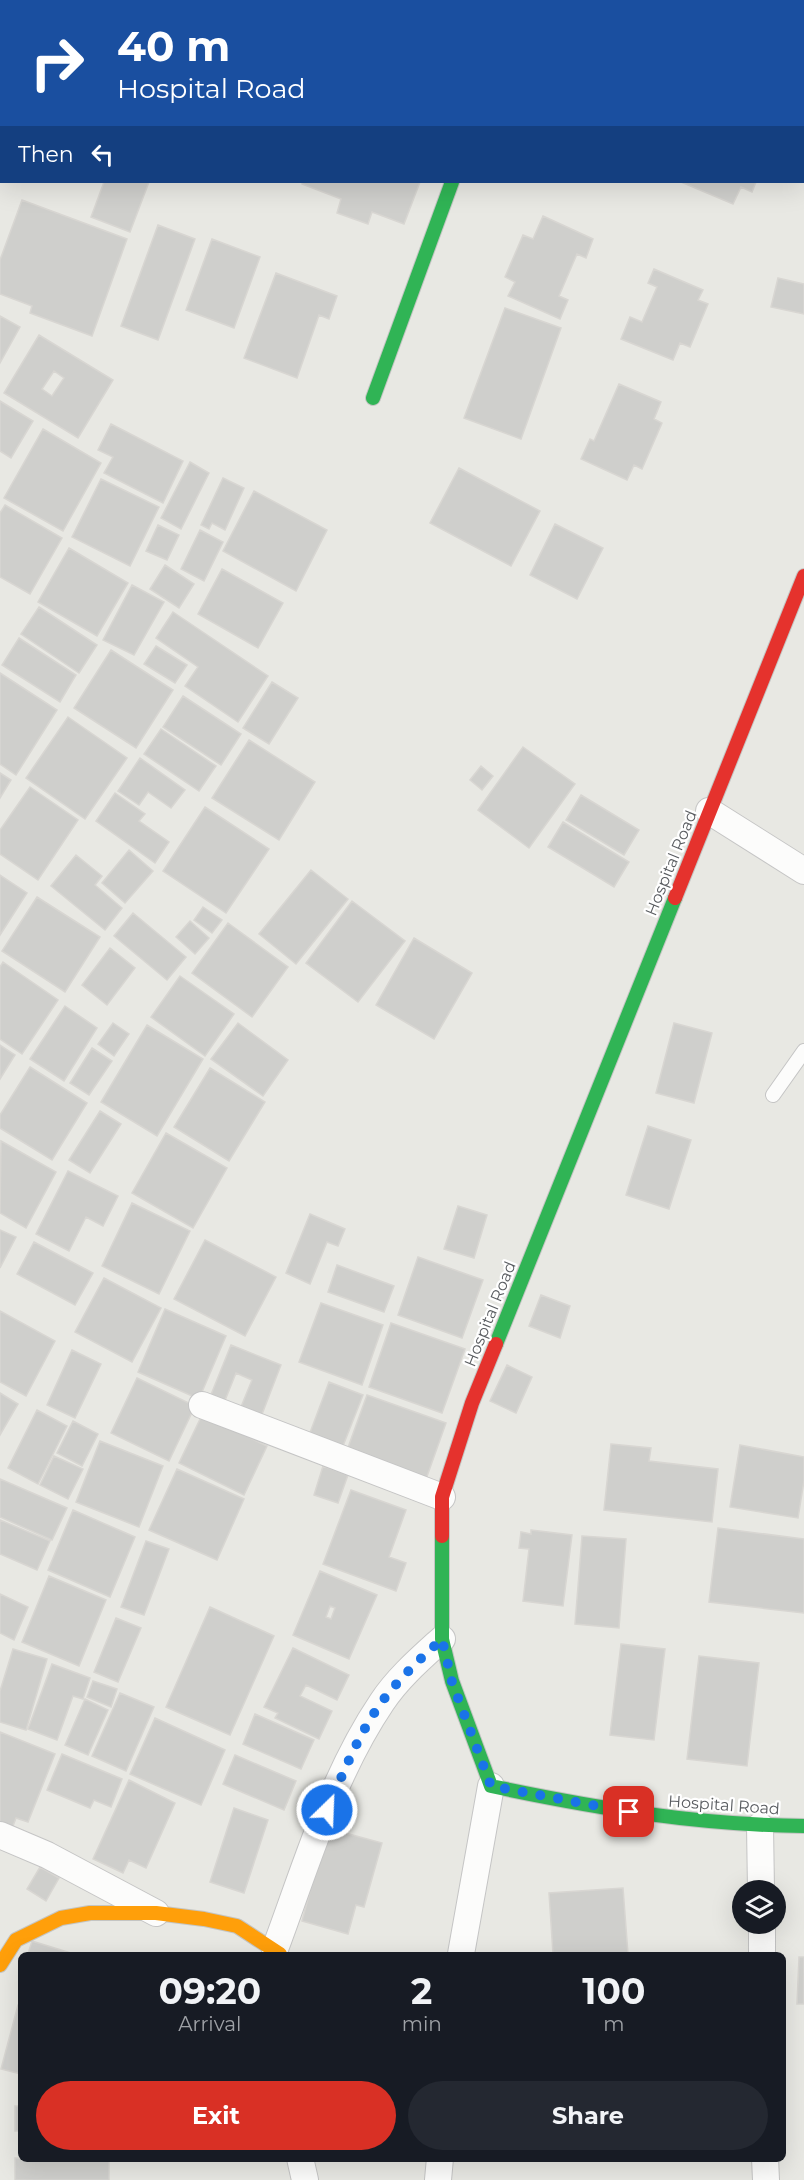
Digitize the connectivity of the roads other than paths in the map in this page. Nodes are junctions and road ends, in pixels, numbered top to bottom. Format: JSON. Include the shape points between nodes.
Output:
{"nodes":[{"id":1,"x":452,"y":183,"type":"edge"},
{"id":2,"x":373,"y":398,"type":"dead end"},
{"id":3,"x":804,"y":576,"type":"edge"},
{"id":4,"x":709,"y":811,"type":"junction"},
{"id":5,"x":804,"y":871,"type":"edge"},
{"id":6,"x":804,"y":1051,"type":"edge"},
{"id":7,"x":773,"y":1095,"type":"dead end"},
{"id":8,"x":202,"y":1405,"type":"dead end"},
{"id":9,"x":442,"y":1497,"type":"junction"},
{"id":10,"x":442,"y":1639,"type":"junction"},
{"id":11,"x":491,"y":1786,"type":"junction"},
{"id":12,"x":760,"y":1826,"type":"junction"},
{"id":13,"x":804,"y":1826,"type":"edge"},
{"id":14,"x":0,"y":1835,"type":"edge"},
{"id":15,"x":761,"y":1880,"type":"edge"},
{"id":16,"x":156,"y":1913,"type":"junction"},
{"id":17,"x":762,"y":1934,"type":"edge"},
{"id":18,"x":278,"y":1952,"type":"edge"},
{"id":19,"x":461,"y":1952,"type":"edge"},
{"id":20,"x":762,"y":1952,"type":"edge"},
{"id":21,"x":0,"y":1965,"type":"edge"},
{"id":22,"x":300,"y":2162,"type":"edge"},
{"id":23,"x":440,"y":2162,"type":"edge"},
{"id":24,"x":765,"y":2162,"type":"edge"},
{"id":25,"x":305,"y":2180,"type":"edge"},
{"id":26,"x":438,"y":2180,"type":"edge"},
{"id":27,"x":766,"y":2180,"type":"edge"}],
"edges":[{"from":1,"to":2,"type":"street"},
{"from":3,"to":4,"type":"street","name":"Hospital Road"},
{"from":4,"to":5,"type":"street"},
{"from":4,"to":9,"type":"street","name":"Hospital Road","via":[[472,1402]]},
{"from":6,"to":7,"type":"lane"},
{"from":8,"to":9,"type":"street"},
{"from":9,"to":10,"type":"street","name":"Hospital Road"},
{"from":10,"to":11,"type":"street","name":"Hospital Road","via":[[452,1682]]},
{"from":10,"to":18,"type":"street","via":[[410,1668],[383,1701],[354,1748],[327,1810]]},
{"from":11,"to":12,"type":"street","name":"Hospital Road","via":[[650,1815]]},
{"from":11,"to":19,"type":"street"},
{"from":12,"to":13,"type":"street","name":"Hospital Road"},
{"from":12,"to":15,"type":"street"},
{"from":14,"to":16,"type":"street","via":[[47,1855]]},
{"from":16,"to":18,"type":"street","via":[[237,1926]]},
{"from":16,"to":21,"type":"street","via":[[90,1913],[61,1918],[16,1940]]},
{"from":17,"to":20,"type":"street"},
{"from":22,"to":25,"type":"street"},
{"from":23,"to":26,"type":"street"},
{"from":24,"to":27,"type":"street"}]}
